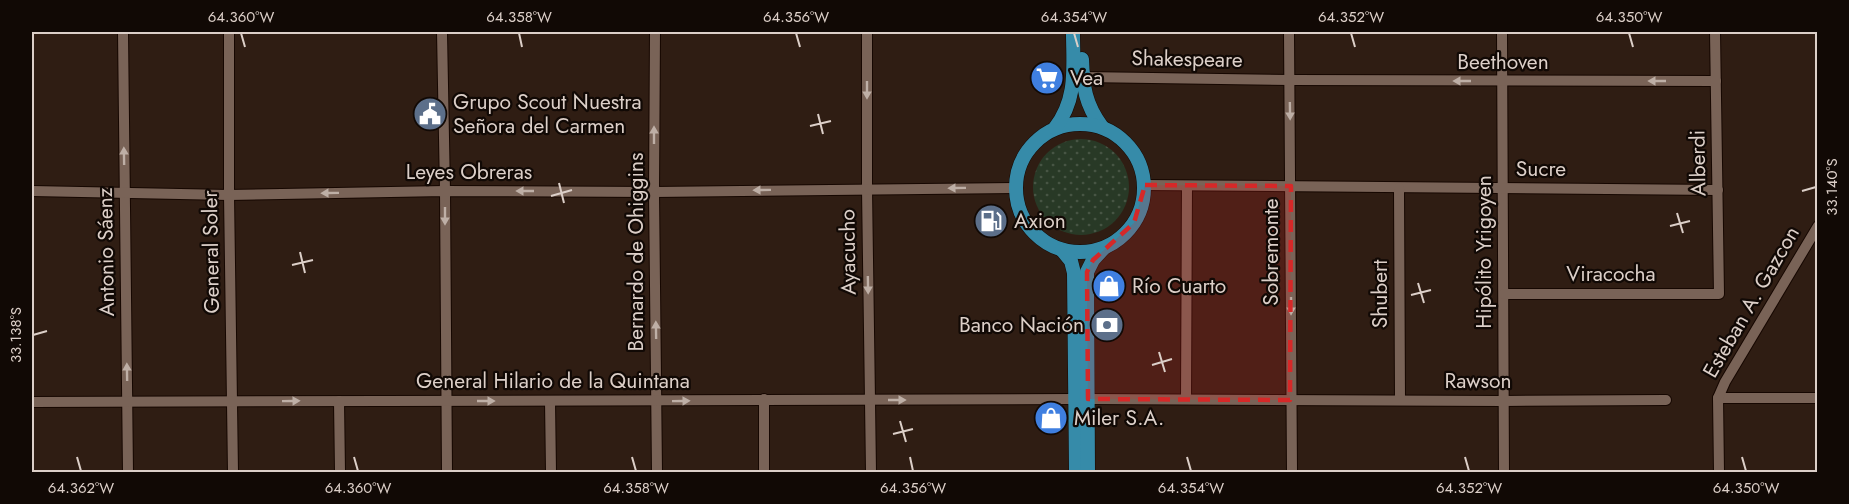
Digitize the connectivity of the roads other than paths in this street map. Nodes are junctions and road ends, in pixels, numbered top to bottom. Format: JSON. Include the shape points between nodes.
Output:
{"nodes":[{"id":1,"x":123,"y":32,"type":"edge"},
{"id":2,"x":229,"y":32,"type":"edge"},
{"id":3,"x":442,"y":32,"type":"edge"},
{"id":4,"x":655,"y":32,"type":"edge"},
{"id":5,"x":867,"y":32,"type":"edge"},
{"id":6,"x":1073,"y":32,"type":"edge"},
{"id":7,"x":1082,"y":32,"type":"edge"},
{"id":8,"x":1289,"y":32,"type":"edge"},
{"id":9,"x":1502,"y":32,"type":"edge"},
{"id":10,"x":1715,"y":32,"type":"edge"},
{"id":11,"x":1083,"y":77,"type":"junction"},
{"id":12,"x":1290,"y":80,"type":"junction"},
{"id":13,"x":1503,"y":81,"type":"junction"},
{"id":14,"x":1716,"y":81,"type":"junction"},
{"id":15,"x":1102,"y":127,"type":"junction"},
{"id":16,"x":1055,"y":128,"type":"junction"},
{"id":17,"x":1145,"y":185,"type":"junction"},
{"id":18,"x":1186,"y":186,"type":"junction"},
{"id":19,"x":1291,"y":186,"type":"junction"},
{"id":20,"x":1015,"y":188,"type":"junction"},
{"id":21,"x":1398,"y":188,"type":"junction"},
{"id":22,"x":867,"y":189,"type":"junction"},
{"id":23,"x":1504,"y":189,"type":"junction"},
{"id":24,"x":445,"y":190,"type":"junction"},
{"id":25,"x":1718,"y":190,"type":"junction"},
{"id":26,"x":32,"y":191,"type":"edge"},
{"id":27,"x":654,"y":192,"type":"junction"},
{"id":28,"x":125,"y":193,"type":"junction"},
{"id":29,"x":229,"y":195,"type":"junction"},
{"id":30,"x":1818,"y":226,"type":"edge"},
{"id":31,"x":1104,"y":248,"type":"junction"},
{"id":32,"x":1062,"y":250,"type":"junction"},
{"id":33,"x":1504,"y":294,"type":"junction"},
{"id":34,"x":1719,"y":294,"type":"joint"},
{"id":35,"x":1718,"y":398,"type":"junction"},
{"id":36,"x":1818,"y":398,"type":"edge"},
{"id":37,"x":764,"y":399,"type":"junction"},
{"id":38,"x":1082,"y":399,"type":"junction"},
{"id":39,"x":1186,"y":399,"type":"junction"},
{"id":40,"x":339,"y":400,"type":"junction"},
{"id":41,"x":870,"y":400,"type":"junction"},
{"id":42,"x":1290,"y":400,"type":"junction"},
{"id":43,"x":1400,"y":400,"type":"junction"},
{"id":44,"x":1666,"y":400,"type":"dead end"},
{"id":45,"x":550,"y":401,"type":"junction"},
{"id":46,"x":657,"y":401,"type":"junction"},
{"id":47,"x":1503,"y":401,"type":"junction"},
{"id":48,"x":32,"y":402,"type":"edge"},
{"id":49,"x":128,"y":402,"type":"junction"},
{"id":50,"x":232,"y":402,"type":"junction"},
{"id":51,"x":446,"y":402,"type":"junction"},
{"id":52,"x":128,"y":472,"type":"edge"},
{"id":53,"x":233,"y":472,"type":"edge"},
{"id":54,"x":340,"y":472,"type":"edge"},
{"id":55,"x":447,"y":472,"type":"edge"},
{"id":56,"x":551,"y":472,"type":"edge"},
{"id":57,"x":657,"y":472,"type":"edge"},
{"id":58,"x":764,"y":472,"type":"edge"},
{"id":59,"x":871,"y":472,"type":"edge"},
{"id":60,"x":1076,"y":472,"type":"edge"},
{"id":61,"x":1088,"y":472,"type":"edge"},
{"id":62,"x":1292,"y":472,"type":"edge"},
{"id":63,"x":1504,"y":472,"type":"edge"},
{"id":64,"x":1719,"y":472,"type":"edge"}],
"edges":[{"from":28,"to":1,"type":"street","name":"Antonio Sáenz","one_way":true},
{"from":2,"to":29,"type":"street","name":"General Soler"},
{"from":3,"to":24,"type":"street"},
{"from":27,"to":4,"type":"street","name":"Bernardo de Ohiggins","one_way":true},
{"from":5,"to":22,"type":"street","name":"Ayacucho","one_way":true},
{"from":6,"to":16,"type":"main road","via":[[1072,90],[1065,116]]},
{"from":7,"to":11,"type":"main road"},
{"from":8,"to":12,"type":"street","name":"Sobremonte"},
{"from":9,"to":13,"type":"street","name":"Hipólito Yrigoyen"},
{"from":10,"to":14,"type":"street","name":"Alberdi"},
{"from":11,"to":12,"type":"street","name":"Shakespeare"},
{"from":11,"to":15,"type":"main road","via":[[1088,104]]},
{"from":13,"to":12,"type":"street","name":"Beethoven","one_way":true},
{"from":12,"to":19,"type":"street","name":"Sobremonte","one_way":true},
{"from":14,"to":13,"type":"street","name":"Beethoven","one_way":true},
{"from":13,"to":23,"type":"street","name":"Hipólito Yrigoyen"},
{"from":14,"to":25,"type":"street","name":"Alberdi"},
{"from":15,"to":16,"type":"main road","via":[[1071,124]]},
{"from":15,"to":17,"type":"main road","via":[[1119,136],[1132,150]]},
{"from":16,"to":20,"type":"main road","via":[[1026,152]]},
{"from":17,"to":18,"type":"street"},
{"from":17,"to":31,"type":"main road","via":[[1143,205],[1134,223],[1121,238]]},
{"from":18,"to":19,"type":"street"},
{"from":18,"to":39,"type":"street"},
{"from":19,"to":21,"type":"street","name":"Sucre"},
{"from":19,"to":42,"type":"street","name":"Sobremonte","one_way":true},
{"from":20,"to":22,"type":"street","name":"Leyes Obreras","one_way":true},
{"from":20,"to":32,"type":"main road","via":[[1018,208],[1028,227],[1043,241]]},
{"from":21,"to":23,"type":"street","name":"Sucre"},
{"from":21,"to":43,"type":"street","name":"Shubert"},
{"from":22,"to":27,"type":"street","name":"Leyes Obreras","one_way":true},
{"from":22,"to":41,"type":"street","name":"Ayacucho","one_way":true},
{"from":23,"to":25,"type":"street","name":"Sucre"},
{"from":23,"to":33,"type":"street","name":"Hipólito Yrigoyen"},
{"from":27,"to":24,"type":"street","name":"Leyes Obreras","one_way":true},
{"from":24,"to":29,"type":"street","name":"Leyes Obreras","one_way":true},
{"from":24,"to":51,"type":"street","one_way":true},
{"from":25,"to":34,"type":"street","name":"Alberdi"},
{"from":26,"to":28,"type":"street","name":"Leyes Obreras"},
{"from":46,"to":27,"type":"street","name":"Bernardo de Ohiggins","one_way":true},
{"from":28,"to":29,"type":"street","name":"Leyes Obreras"},
{"from":49,"to":28,"type":"street","name":"Antonio Sáenz","one_way":true},
{"from":29,"to":50,"type":"street","name":"General Soler"},
{"from":30,"to":35,"type":"street","name":"Esteban A. Gazcon"},
{"from":31,"to":32,"type":"main road"},
{"from":31,"to":38,"type":"main road","via":[[1087,272]]},
{"from":32,"to":38,"type":"main road","via":[[1074,273]]},
{"from":33,"to":34,"type":"street","name":"Viracocha"},
{"from":33,"to":47,"type":"street","name":"Hipólito Yrigoyen"},
{"from":35,"to":36,"type":"street"},
{"from":35,"to":64,"type":"street"},
{"from":37,"to":41,"type":"street","name":"General Hilario de la Quintana"},
{"from":46,"to":37,"type":"street","name":"General Hilario de la Quintana","one_way":true},
{"from":37,"to":58,"type":"street"},
{"from":38,"to":39,"type":"street","name":"General Hilario de la Quintana"},
{"from":41,"to":38,"type":"street","name":"General Hilario de la Quintana","one_way":true},
{"from":38,"to":60,"type":"main road"},
{"from":38,"to":61,"type":"main road"},
{"from":39,"to":42,"type":"street","name":"General Hilario de la Quintana"},
{"from":50,"to":40,"type":"street","name":"General Hilario de la Quintana","one_way":true},
{"from":40,"to":51,"type":"street","name":"General Hilario de la Quintana"},
{"from":40,"to":54,"type":"street"},
{"from":41,"to":59,"type":"street","name":"Ayacucho"},
{"from":42,"to":43,"type":"street","name":"Rawson"},
{"from":42,"to":62,"type":"street","name":"Sobremonte"},
{"from":43,"to":47,"type":"street","name":"Rawson"},
{"from":44,"to":47,"type":"street","name":"Rawson"},
{"from":45,"to":46,"type":"street","name":"General Hilario de la Quintana"},
{"from":51,"to":45,"type":"street","name":"General Hilario de la Quintana","one_way":true},
{"from":45,"to":56,"type":"street"},
{"from":46,"to":57,"type":"street","name":"Bernardo de Ohiggins"},
{"from":47,"to":63,"type":"street","name":"Hipólito Yrigoyen"},
{"from":48,"to":49,"type":"street","name":"General Hilario de la Quintana"},
{"from":49,"to":50,"type":"street","name":"General Hilario de la Quintana"},
{"from":49,"to":52,"type":"street","name":"Antonio Sáenz"},
{"from":50,"to":53,"type":"street","name":"General Soler"},
{"from":51,"to":55,"type":"street"}]}
